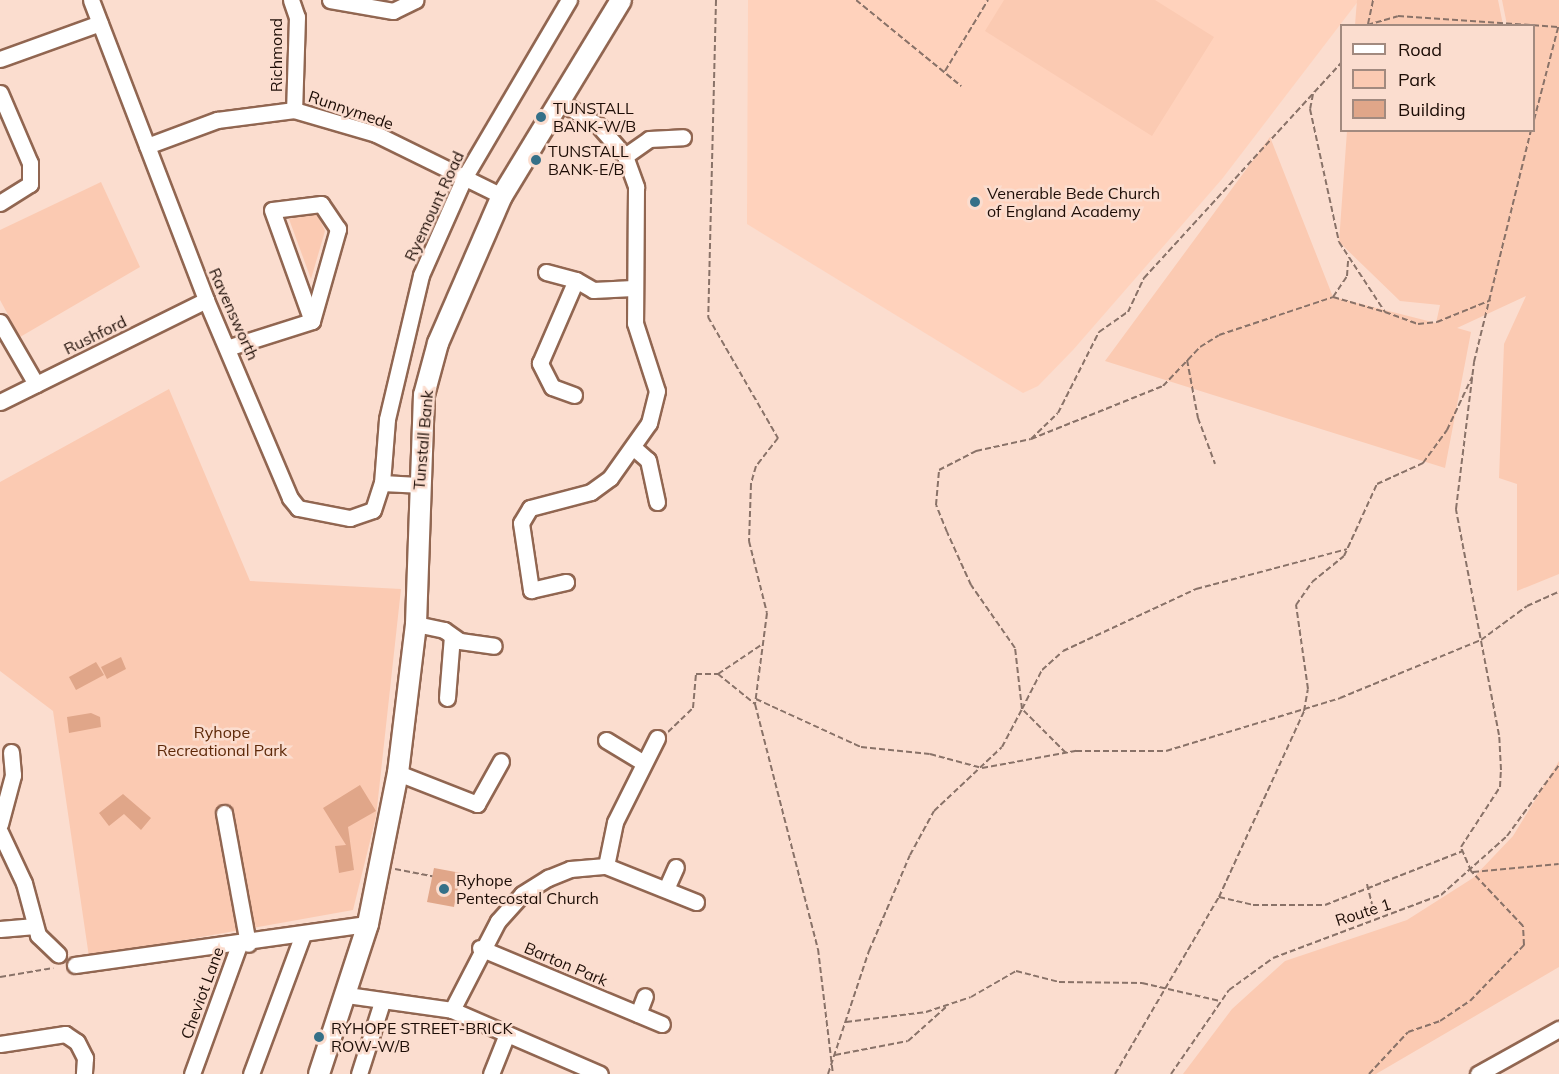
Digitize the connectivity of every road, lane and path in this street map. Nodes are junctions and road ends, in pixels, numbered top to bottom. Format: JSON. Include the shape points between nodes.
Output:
{"nodes":[{"id":1,"x":91,"y":0,"type":"edge"},
{"id":2,"x":291,"y":0,"type":"edge"},
{"id":3,"x":330,"y":0,"type":"edge"},
{"id":4,"x":416,"y":0,"type":"edge"},
{"id":5,"x":569,"y":0,"type":"edge"},
{"id":6,"x":621,"y":0,"type":"edge"},
{"id":7,"x":716,"y":0,"type":"edge"},
{"id":8,"x":856,"y":0,"type":"edge"},
{"id":9,"x":988,"y":0,"type":"edge"},
{"id":10,"x":1372,"y":0,"type":"edge"},
{"id":11,"x":100,"y":23,"type":"junction"},
{"id":12,"x":1367,"y":24,"type":"edge"},
{"id":13,"x":1370,"y":24,"type":"edge"},
{"id":14,"x":1558,"y":25,"type":"edge"},
{"id":15,"x":0,"y":59,"type":"edge"},
{"id":16,"x":1340,"y":63,"type":"edge"},
{"id":17,"x":945,"y":71,"type":"junction"},
{"id":18,"x":961,"y":86,"type":"dead end"},
{"id":19,"x":0,"y":93,"type":"edge"},
{"id":20,"x":1313,"y":94,"type":"junction"},
{"id":21,"x":559,"y":101,"type":"junction"},
{"id":22,"x":294,"y":110,"type":"junction"},
{"id":23,"x":1535,"y":112,"type":"edge"},
{"id":24,"x":1531,"y":132,"type":"edge"},
{"id":25,"x":683,"y":137,"type":"dead end"},
{"id":26,"x":147,"y":146,"type":"junction"},
{"id":27,"x":625,"y":156,"type":"junction"},
{"id":28,"x":464,"y":178,"type":"junction"},
{"id":29,"x":502,"y":196,"type":"junction"},
{"id":30,"x":0,"y":204,"type":"edge"},
{"id":31,"x":1348,"y":260,"type":"junction"},
{"id":32,"x":546,"y":272,"type":"dead end"},
{"id":33,"x":576,"y":280,"type":"junction"},
{"id":34,"x":633,"y":288,"type":"junction"},
{"id":35,"x":1333,"y":297,"type":"junction"},
{"id":36,"x":206,"y":300,"type":"junction"},
{"id":37,"x":1491,"y":300,"type":"junction"},
{"id":38,"x":1385,"y":312,"type":"junction"},
{"id":39,"x":312,"y":321,"type":"junction"},
{"id":40,"x":0,"y":322,"type":"edge"},
{"id":41,"x":230,"y":347,"type":"junction"},
{"id":42,"x":1187,"y":360,"type":"junction"},
{"id":43,"x":1473,"y":374,"type":"junction"},
{"id":44,"x":36,"y":384,"type":"junction"},
{"id":45,"x":574,"y":395,"type":"dead end"},
{"id":46,"x":0,"y":402,"type":"edge"},
{"id":47,"x":1031,"y":439,"type":"junction"},
{"id":48,"x":634,"y":448,"type":"junction"},
{"id":49,"x":1215,"y":464,"type":"dead end"},
{"id":50,"x":382,"y":483,"type":"junction"},
{"id":51,"x":418,"y":485,"type":"junction"},
{"id":52,"x":657,"y":502,"type":"dead end"},
{"id":53,"x":1348,"y":548,"type":"junction"},
{"id":54,"x":566,"y":582,"type":"dead end"},
{"id":55,"x":1559,"y":592,"type":"edge"},
{"id":56,"x":416,"y":624,"type":"junction"},
{"id":57,"x":452,"y":636,"type":"junction"},
{"id":58,"x":1481,"y":640,"type":"junction"},
{"id":59,"x":764,"y":643,"type":"junction"},
{"id":60,"x":494,"y":646,"type":"dead end"},
{"id":61,"x":717,"y":674,"type":"junction"},
{"id":62,"x":447,"y":698,"type":"dead end"},
{"id":63,"x":756,"y":699,"type":"junction"},
{"id":64,"x":755,"y":704,"type":"junction"},
{"id":65,"x":1022,"y":709,"type":"junction"},
{"id":66,"x":1304,"y":711,"type":"junction"},
{"id":67,"x":657,"y":738,"type":"joint"},
{"id":68,"x":606,"y":740,"type":"dead end"},
{"id":69,"x":11,"y":752,"type":"dead end"},
{"id":70,"x":1066,"y":753,"type":"junction"},
{"id":71,"x":501,"y":761,"type":"dead end"},
{"id":72,"x":644,"y":763,"type":"junction"},
{"id":73,"x":1559,"y":765,"type":"edge"},
{"id":74,"x":982,"y":768,"type":"junction"},
{"id":75,"x":398,"y":773,"type":"junction"},
{"id":76,"x":224,"y":813,"type":"dead end"},
{"id":77,"x":0,"y":824,"type":"edge"},
{"id":78,"x":0,"y":832,"type":"edge"},
{"id":79,"x":1463,"y":851,"type":"junction"},
{"id":80,"x":1559,"y":864,"type":"edge"},
{"id":81,"x":381,"y":866,"type":"junction"},
{"id":82,"x":606,"y":866,"type":"junction"},
{"id":83,"x":676,"y":867,"type":"dead end"},
{"id":84,"x":1471,"y":871,"type":"junction"},
{"id":85,"x":432,"y":876,"type":"dead end"},
{"id":86,"x":1368,"y":884,"type":"junction"},
{"id":87,"x":666,"y":889,"type":"junction"},
{"id":88,"x":1219,"y":897,"type":"junction"},
{"id":89,"x":696,"y":902,"type":"dead end"},
{"id":90,"x":1376,"y":920,"type":"junction"},
{"id":91,"x":368,"y":924,"type":"junction"},
{"id":92,"x":34,"y":926,"type":"junction"},
{"id":93,"x":0,"y":929,"type":"edge"},
{"id":94,"x":303,"y":934,"type":"junction"},
{"id":95,"x":243,"y":944,"type":"junction"},
{"id":96,"x":480,"y":948,"type":"junction"},
{"id":97,"x":58,"y":954,"type":"dead end"},
{"id":98,"x":75,"y":965,"type":"joint"},
{"id":99,"x":0,"y":977,"type":"edge"},
{"id":100,"x":1168,"y":988,"type":"junction"},
{"id":101,"x":347,"y":995,"type":"junction"},
{"id":102,"x":645,"y":996,"type":"dead end"},
{"id":103,"x":1220,"y":1001,"type":"junction"},
{"id":104,"x":382,"y":1002,"type":"junction"},
{"id":105,"x":948,"y":1005,"type":"junction"},
{"id":106,"x":452,"y":1011,"type":"junction"},
{"id":107,"x":638,"y":1014,"type":"junction"},
{"id":108,"x":846,"y":1022,"type":"junction"},
{"id":109,"x":662,"y":1024,"type":"dead end"},
{"id":110,"x":1559,"y":1029,"type":"edge"},
{"id":111,"x":507,"y":1034,"type":"junction"},
{"id":112,"x":0,"y":1044,"type":"edge"},
{"id":113,"x":835,"y":1055,"type":"junction"},
{"id":114,"x":832,"y":1066,"type":"junction"},
{"id":115,"x":84,"y":1074,"type":"edge"},
{"id":116,"x":192,"y":1074,"type":"edge"},
{"id":117,"x":251,"y":1074,"type":"edge"},
{"id":118,"x":319,"y":1074,"type":"edge"},
{"id":119,"x":358,"y":1074,"type":"edge"},
{"id":120,"x":491,"y":1074,"type":"edge"},
{"id":121,"x":600,"y":1074,"type":"edge"},
{"id":122,"x":828,"y":1074,"type":"edge"},
{"id":123,"x":833,"y":1074,"type":"edge"},
{"id":124,"x":1115,"y":1074,"type":"edge"},
{"id":125,"x":1171,"y":1074,"type":"edge"},
{"id":126,"x":1369,"y":1074,"type":"edge"},
{"id":127,"x":1478,"y":1074,"type":"edge"}],
"edges":[{"from":1,"to":11,"type":"street","name":"Ravensworth"},
{"from":2,"to":22,"type":"street","name":"Richmond","via":[[297,16]]},
{"from":3,"to":4,"type":"street","via":[[393,11]]},
{"from":5,"to":28,"type":"street","name":"Ryemount Road"},
{"from":6,"to":21,"type":"main road","name":"Tunstall Bank"},
{"from":7,"to":59,"type":"path","via":[[708,316],[778,438],[756,466],[751,484],[749,541],[766,604]]},
{"from":8,"to":17,"type":"path"},
{"from":9,"to":17,"type":"path"},
{"from":10,"to":12,"type":"path"},
{"from":11,"to":15,"type":"street"},
{"from":11,"to":26,"type":"street","name":"Ravensworth"},
{"from":13,"to":14,"type":"path","via":[[1398,16]]},
{"from":14,"to":23,"type":"path"},
{"from":16,"to":20,"type":"path"},
{"from":17,"to":18,"type":"path"},
{"from":19,"to":30,"type":"street","via":[[30,163],[30,184]]},
{"from":20,"to":31,"type":"path","via":[[1310,109]]},
{"from":20,"to":47,"type":"path","via":[[1144,278],[1128,312],[1099,332],[1070,399]]},
{"from":21,"to":27,"type":"street","via":[[599,126]]},
{"from":21,"to":29,"type":"main road","name":"Tunstall Bank"},
{"from":22,"to":26,"type":"street","name":"Runnymede","via":[[217,120]]},
{"from":22,"to":28,"type":"street","name":"Runnymede","via":[[376,134]]},
{"from":24,"to":37,"type":"path"},
{"from":25,"to":27,"type":"street","via":[[649,139]]},
{"from":26,"to":36,"type":"street","name":"Ravensworth"},
{"from":27,"to":34,"type":"street","via":[[636,187]]},
{"from":28,"to":29,"type":"street","name":"Runnymede"},
{"from":28,"to":50,"type":"street","name":"Ryemount Road","via":[[421,275],[403,339]]},
{"from":29,"to":51,"type":"main road","name":"Tunstall Bank","via":[[438,343],[424,395]]},
{"from":31,"to":35,"type":"path","via":[[1347,276]]},
{"from":31,"to":38,"type":"path"},
{"from":32,"to":33,"type":"street"},
{"from":33,"to":34,"type":"street","via":[[593,291]]},
{"from":33,"to":45,"type":"street","via":[[540,363],[552,387]]},
{"from":34,"to":48,"type":"street","via":[[635,323],[657,391]]},
{"from":35,"to":38,"type":"path"},
{"from":35,"to":42,"type":"path","via":[[1219,335]]},
{"from":36,"to":41,"type":"street","name":"Ravensworth"},
{"from":36,"to":44,"type":"street","name":"Rushford"},
{"from":37,"to":38,"type":"path","via":[[1437,322],[1418,324]]},
{"from":37,"to":43,"type":"path"},
{"from":39,"to":39,"type":"street","via":[[338,229],[321,204],[272,210]]},
{"from":39,"to":41,"type":"street"},
{"from":40,"to":44,"type":"street"},
{"from":41,"to":50,"type":"street","name":"Ravensworth","via":[[298,508],[350,518],[373,510]]},
{"from":42,"to":47,"type":"path","via":[[1163,386]]},
{"from":42,"to":49,"type":"path","via":[[1198,418]]},
{"from":43,"to":53,"type":"path","via":[[1447,430],[1423,463],[1377,484],[1365,499]]},
{"from":43,"to":58,"type":"path","via":[[1456,509]]},
{"from":44,"to":46,"type":"street","name":"Rushford"},
{"from":47,"to":65,"type":"path","via":[[951,460],[939,470],[934,485],[936,505],[971,585],[1016,648]]},
{"from":48,"to":52,"type":"street","via":[[648,460]]},
{"from":48,"to":54,"type":"street","via":[[591,492],[531,508],[521,523],[531,590]]},
{"from":50,"to":51,"type":"street"},
{"from":51,"to":56,"type":"main road","name":"Tunstall Bank"},
{"from":53,"to":65,"type":"path","via":[[1196,589],[1063,651],[1042,670]]},
{"from":53,"to":66,"type":"path","via":[[1296,606],[1308,689]]},
{"from":55,"to":58,"type":"path","via":[[1527,606]]},
{"from":56,"to":57,"type":"street"},
{"from":56,"to":75,"type":"main road","name":"Tunstall Bank"},
{"from":57,"to":60,"type":"street"},
{"from":57,"to":62,"type":"street"},
{"from":58,"to":66,"type":"path"},
{"from":58,"to":79,"type":"path","via":[[1499,735],[1500,787]]},
{"from":59,"to":61,"type":"path"},
{"from":59,"to":63,"type":"path"},
{"from":61,"to":64,"type":"path"},
{"from":61,"to":67,"type":"path","via":[[696,674],[693,708],[680,725]]},
{"from":63,"to":64,"type":"path"},
{"from":63,"to":74,"type":"path","via":[[801,714],[861,747],[930,754]]},
{"from":64,"to":114,"type":"path","via":[[818,949]]},
{"from":65,"to":70,"type":"path"},
{"from":65,"to":74,"type":"path","via":[[1002,747]]},
{"from":66,"to":70,"type":"path","via":[[1277,713],[1166,751]]},
{"from":66,"to":88,"type":"path"},
{"from":67,"to":72,"type":"street"},
{"from":68,"to":72,"type":"street"},
{"from":69,"to":77,"type":"street","via":[[13,775]]},
{"from":70,"to":74,"type":"path"},
{"from":71,"to":75,"type":"street","via":[[480,802],[473,804]]},
{"from":72,"to":82,"type":"street","via":[[615,822]]},
{"from":73,"to":84,"type":"path","name":"Route 1","via":[[1507,836]]},
{"from":74,"to":108,"type":"path","via":[[934,811],[910,855]]},
{"from":75,"to":81,"type":"main road","name":"Tunstall Bank"},
{"from":76,"to":95,"type":"street"},
{"from":78,"to":92,"type":"street","via":[[18,866]]},
{"from":79,"to":84,"type":"path"},
{"from":79,"to":86,"type":"path"},
{"from":80,"to":84,"type":"path"},
{"from":81,"to":85,"type":"path"},
{"from":81,"to":91,"type":"main road","name":"Tunstall Bank"},
{"from":82,"to":87,"type":"street"},
{"from":82,"to":96,"type":"street","via":[[570,869],[522,894]]},
{"from":83,"to":87,"type":"street"},
{"from":84,"to":90,"type":"path","name":"Route 1","via":[[1441,894]]},
{"from":84,"to":126,"type":"path","via":[[1523,926],[1524,945],[1470,1002],[1440,1021],[1408,1032]]},
{"from":86,"to":88,"type":"path","via":[[1325,904],[1303,908]]},
{"from":86,"to":90,"type":"path"},
{"from":87,"to":89,"type":"street"},
{"from":88,"to":100,"type":"path"},
{"from":90,"to":103,"type":"path","name":"Route 1","via":[[1273,958]]},
{"from":91,"to":94,"type":"street","name":"Cheviot Lane"},
{"from":91,"to":101,"type":"main road","name":"Tunstall Bank"},
{"from":92,"to":93,"type":"street"},
{"from":92,"to":97,"type":"street"},
{"from":94,"to":95,"type":"street","name":"Cheviot Lane"},
{"from":94,"to":117,"type":"street"},
{"from":95,"to":98,"type":"street"},
{"from":95,"to":116,"type":"street","name":"Cheviot Lane"},
{"from":96,"to":106,"type":"street"},
{"from":96,"to":107,"type":"street","name":"Barton Park"},
{"from":98,"to":99,"type":"path"},
{"from":100,"to":103,"type":"path"},
{"from":100,"to":105,"type":"path","via":[[1059,982],[1016,971]]},
{"from":100,"to":124,"type":"path"},
{"from":101,"to":104,"type":"street"},
{"from":101,"to":118,"type":"main road","name":"Tunstall Bank"},
{"from":102,"to":107,"type":"street"},
{"from":103,"to":125,"type":"path","name":"Route 1"},
{"from":104,"to":106,"type":"street","via":[[413,1001]]},
{"from":104,"to":119,"type":"street"},
{"from":105,"to":108,"type":"path"},
{"from":105,"to":113,"type":"path","via":[[930,1027],[908,1041]]},
{"from":106,"to":111,"type":"street"},
{"from":107,"to":109,"type":"street","name":"Barton Park"},
{"from":108,"to":113,"type":"path"},
{"from":110,"to":127,"type":"street"},
{"from":111,"to":120,"type":"street"},
{"from":111,"to":121,"type":"street"},
{"from":112,"to":115,"type":"street","via":[[65,1034],[77,1042]]},
{"from":113,"to":114,"type":"path"},
{"from":114,"to":122,"type":"path"},
{"from":114,"to":123,"type":"path"}]}
